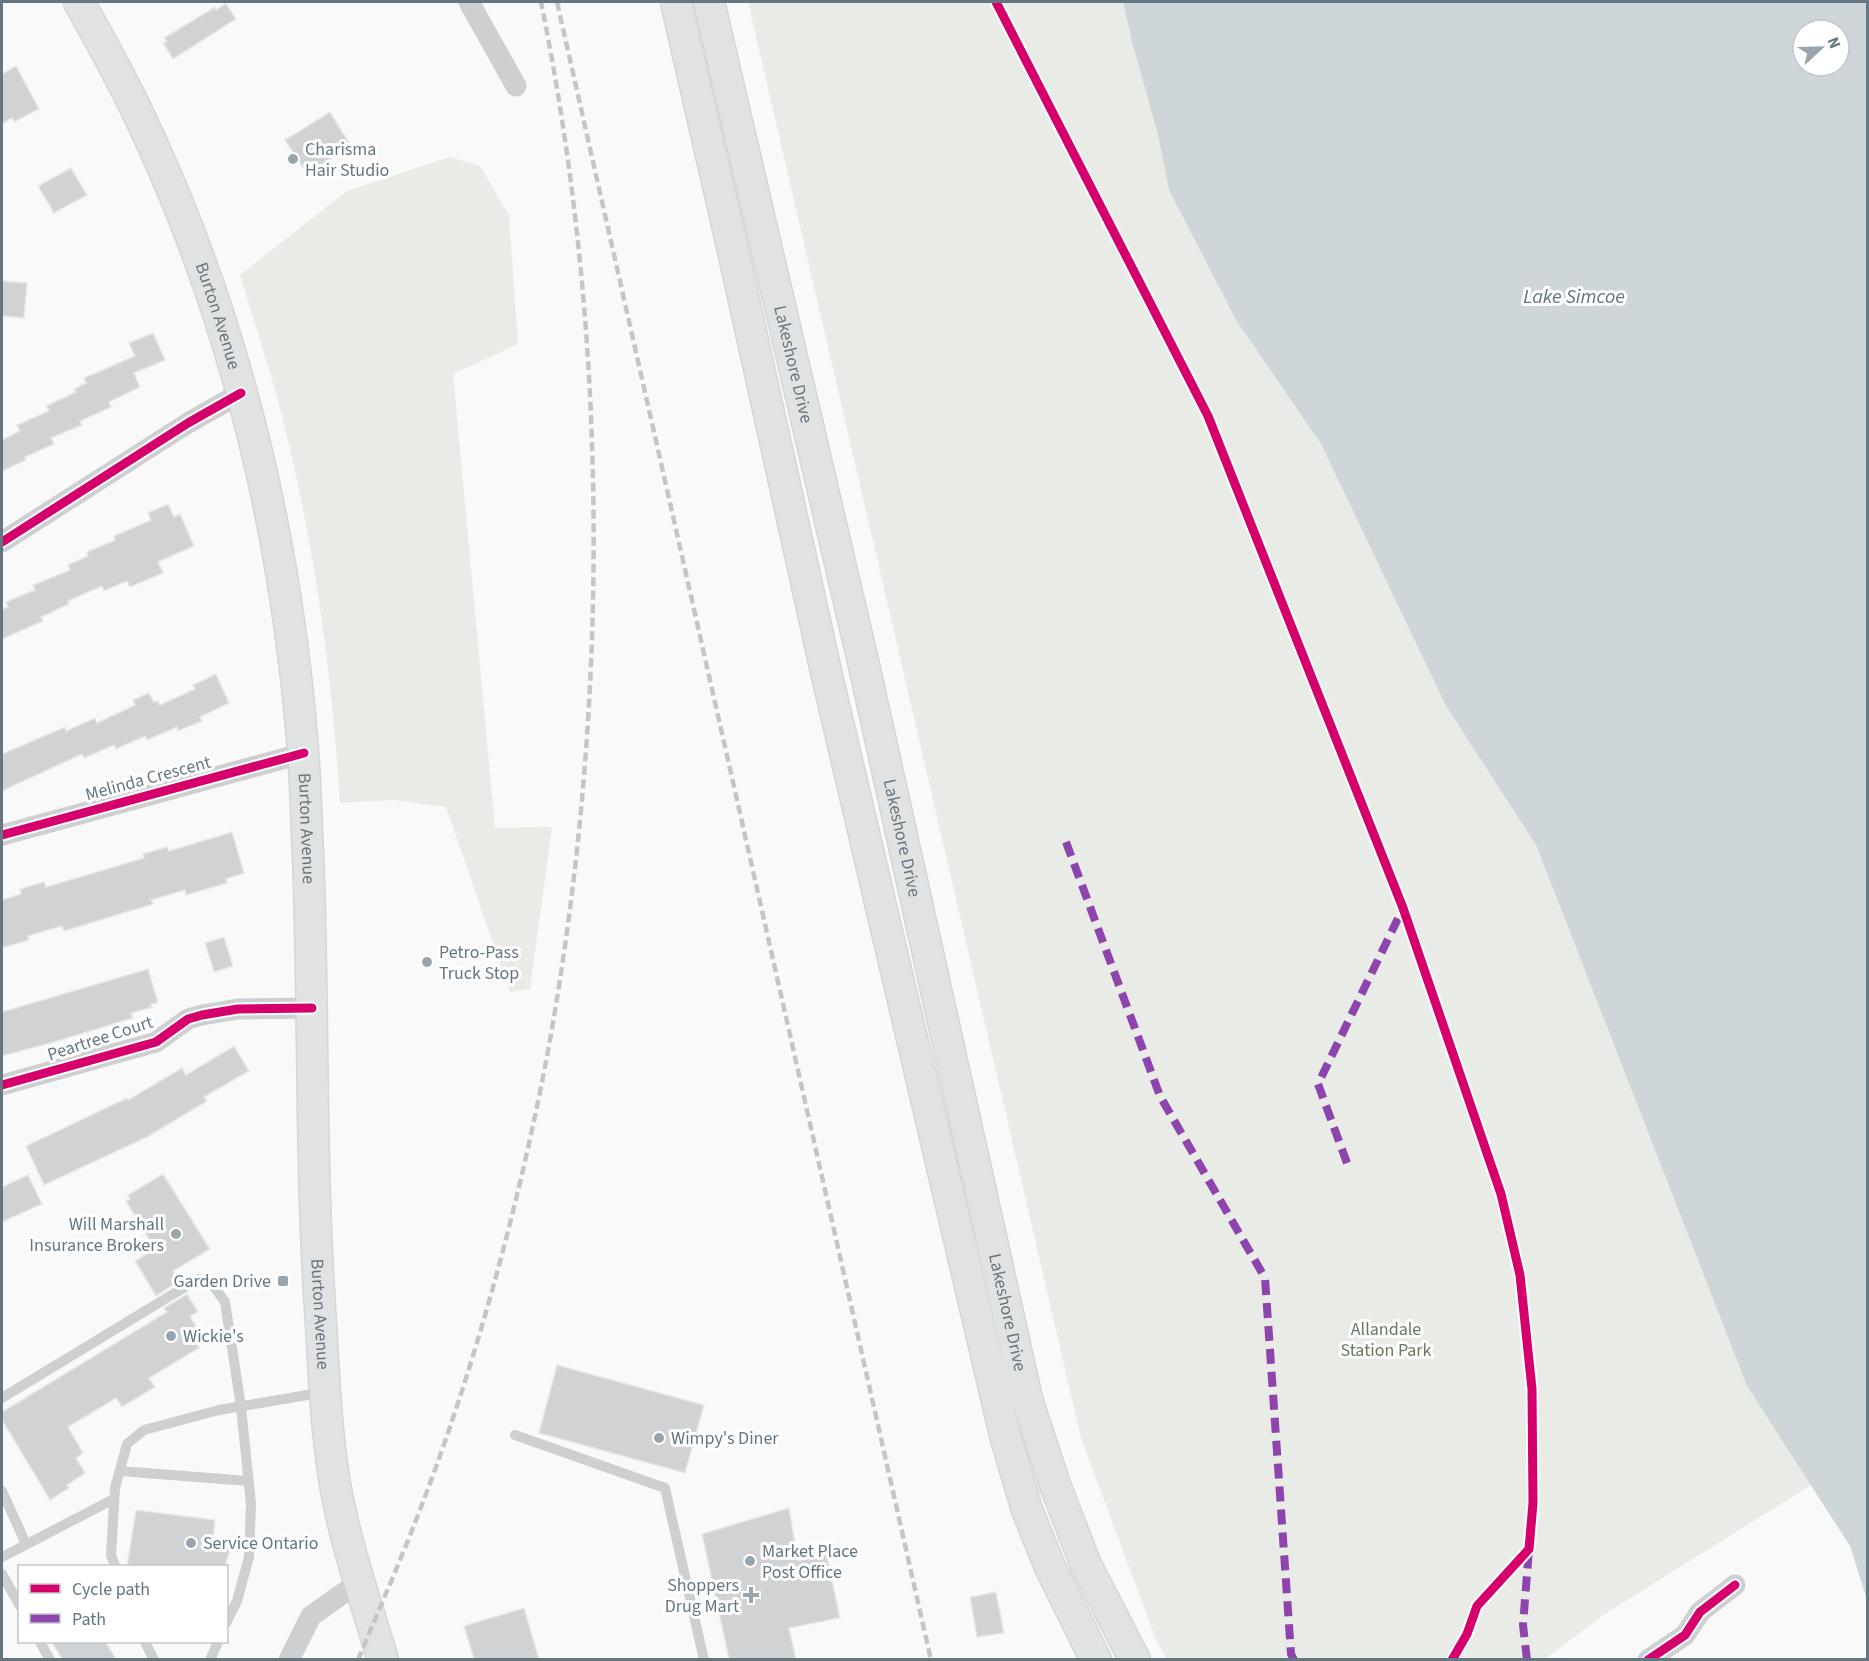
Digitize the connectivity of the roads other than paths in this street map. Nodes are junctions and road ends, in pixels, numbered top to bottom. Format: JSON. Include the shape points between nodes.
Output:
{"nodes":[{"id":1,"x":79,"y":2,"type":"edge"},
{"id":2,"x":469,"y":2,"type":"edge"},
{"id":3,"x":676,"y":2,"type":"edge"},
{"id":4,"x":709,"y":2,"type":"edge"},
{"id":5,"x":516,"y":86,"type":"dead end"},
{"id":6,"x":241,"y":393,"type":"junction"},
{"id":7,"x":2,"y":542,"type":"edge"},
{"id":8,"x":304,"y":753,"type":"junction"},
{"id":9,"x":2,"y":835,"type":"edge"},
{"id":10,"x":312,"y":1008,"type":"junction"},
{"id":11,"x":2,"y":1085,"type":"edge"},
{"id":12,"x":325,"y":1392,"type":"junction"},
{"id":13,"x":2,"y":1398,"type":"edge"},
{"id":14,"x":241,"y":1407,"type":"junction"},
{"id":15,"x":515,"y":1436,"type":"dead end"},
{"id":16,"x":120,"y":1471,"type":"junction"},
{"id":17,"x":249,"y":1481,"type":"junction"},
{"id":18,"x":2,"y":1491,"type":"edge"},
{"id":19,"x":114,"y":1499,"type":"junction"},
{"id":20,"x":27,"y":1544,"type":"junction"},
{"id":21,"x":2,"y":1557,"type":"edge"},
{"id":22,"x":115,"y":1565,"type":"edge"},
{"id":23,"x":2,"y":1574,"type":"edge"},
{"id":24,"x":359,"y":1582,"type":"junction"},
{"id":25,"x":1735,"y":1586,"type":"dead end"},
{"id":26,"x":232,"y":1601,"type":"edge"},
{"id":27,"x":18,"y":1602,"type":"edge"},
{"id":28,"x":228,"y":1616,"type":"edge"},
{"id":29,"x":41,"y":1643,"type":"edge"},
{"id":30,"x":146,"y":1643,"type":"edge"},
{"id":31,"x":217,"y":1643,"type":"edge"},
{"id":32,"x":50,"y":1659,"type":"edge"},
{"id":33,"x":154,"y":1659,"type":"edge"},
{"id":34,"x":210,"y":1659,"type":"edge"},
{"id":35,"x":289,"y":1659,"type":"edge"},
{"id":36,"x":383,"y":1659,"type":"edge"},
{"id":37,"x":704,"y":1659,"type":"edge"},
{"id":38,"x":1096,"y":1659,"type":"edge"},
{"id":39,"x":1135,"y":1659,"type":"edge"},
{"id":40,"x":1648,"y":1659,"type":"edge"}],
"edges":[{"from":1,"to":6,"type":"main road","name":"Burton Avenue","via":[[151,140],[216,308]]},
{"from":2,"to":5,"type":"street"},
{"from":3,"to":38,"type":"main road","name":"Lakeshore Drive","via":[[827,676],[1005,1435],[1027,1510],[1050,1567]]},
{"from":4,"to":39,"type":"main road","name":"Lakeshore Drive","via":[[865,670],[1027,1399],[1086,1565]]},
{"from":6,"to":7,"type":"street"},
{"from":6,"to":8,"type":"main road","name":"Burton Avenue","via":[[285,594]]},
{"from":8,"to":9,"type":"street","name":"Melinda Crescent"},
{"from":8,"to":10,"type":"main road","name":"Burton Avenue"},
{"from":10,"to":11,"type":"street","name":"Peartree Court","via":[[238,1009],[202,1015],[188,1019],[156,1042]]},
{"from":10,"to":12,"type":"main road","name":"Burton Avenue","via":[[316,1247]]},
{"from":12,"to":14,"type":"lane"},
{"from":12,"to":24,"type":"main road","name":"Burton Avenue","via":[[341,1516]]},
{"from":13,"to":14,"type":"lane","via":[[198,1279],[212,1284],[225,1302]]},
{"from":14,"to":16,"type":"lane","via":[[144,1430],[127,1444]]},
{"from":14,"to":17,"type":"lane"},
{"from":15,"to":37,"type":"lane","via":[[665,1488]]},
{"from":16,"to":17,"type":"lane"},
{"from":16,"to":19,"type":"lane"},
{"from":17,"to":26,"type":"lane","via":[[249,1557]]},
{"from":18,"to":20,"type":"lane"},
{"from":19,"to":20,"type":"lane"},
{"from":19,"to":22,"type":"lane","via":[[111,1555]]},
{"from":20,"to":21,"type":"lane"},
{"from":23,"to":27,"type":"lane"},
{"from":24,"to":35,"type":"street","via":[[311,1616]]},
{"from":24,"to":36,"type":"main road","name":"Burton Avenue"},
{"from":25,"to":40,"type":"street","via":[[1700,1612],[1685,1635]]},
{"from":26,"to":28,"type":"lane"},
{"from":29,"to":32,"type":"lane"},
{"from":30,"to":33,"type":"lane"},
{"from":31,"to":34,"type":"lane"}]}
